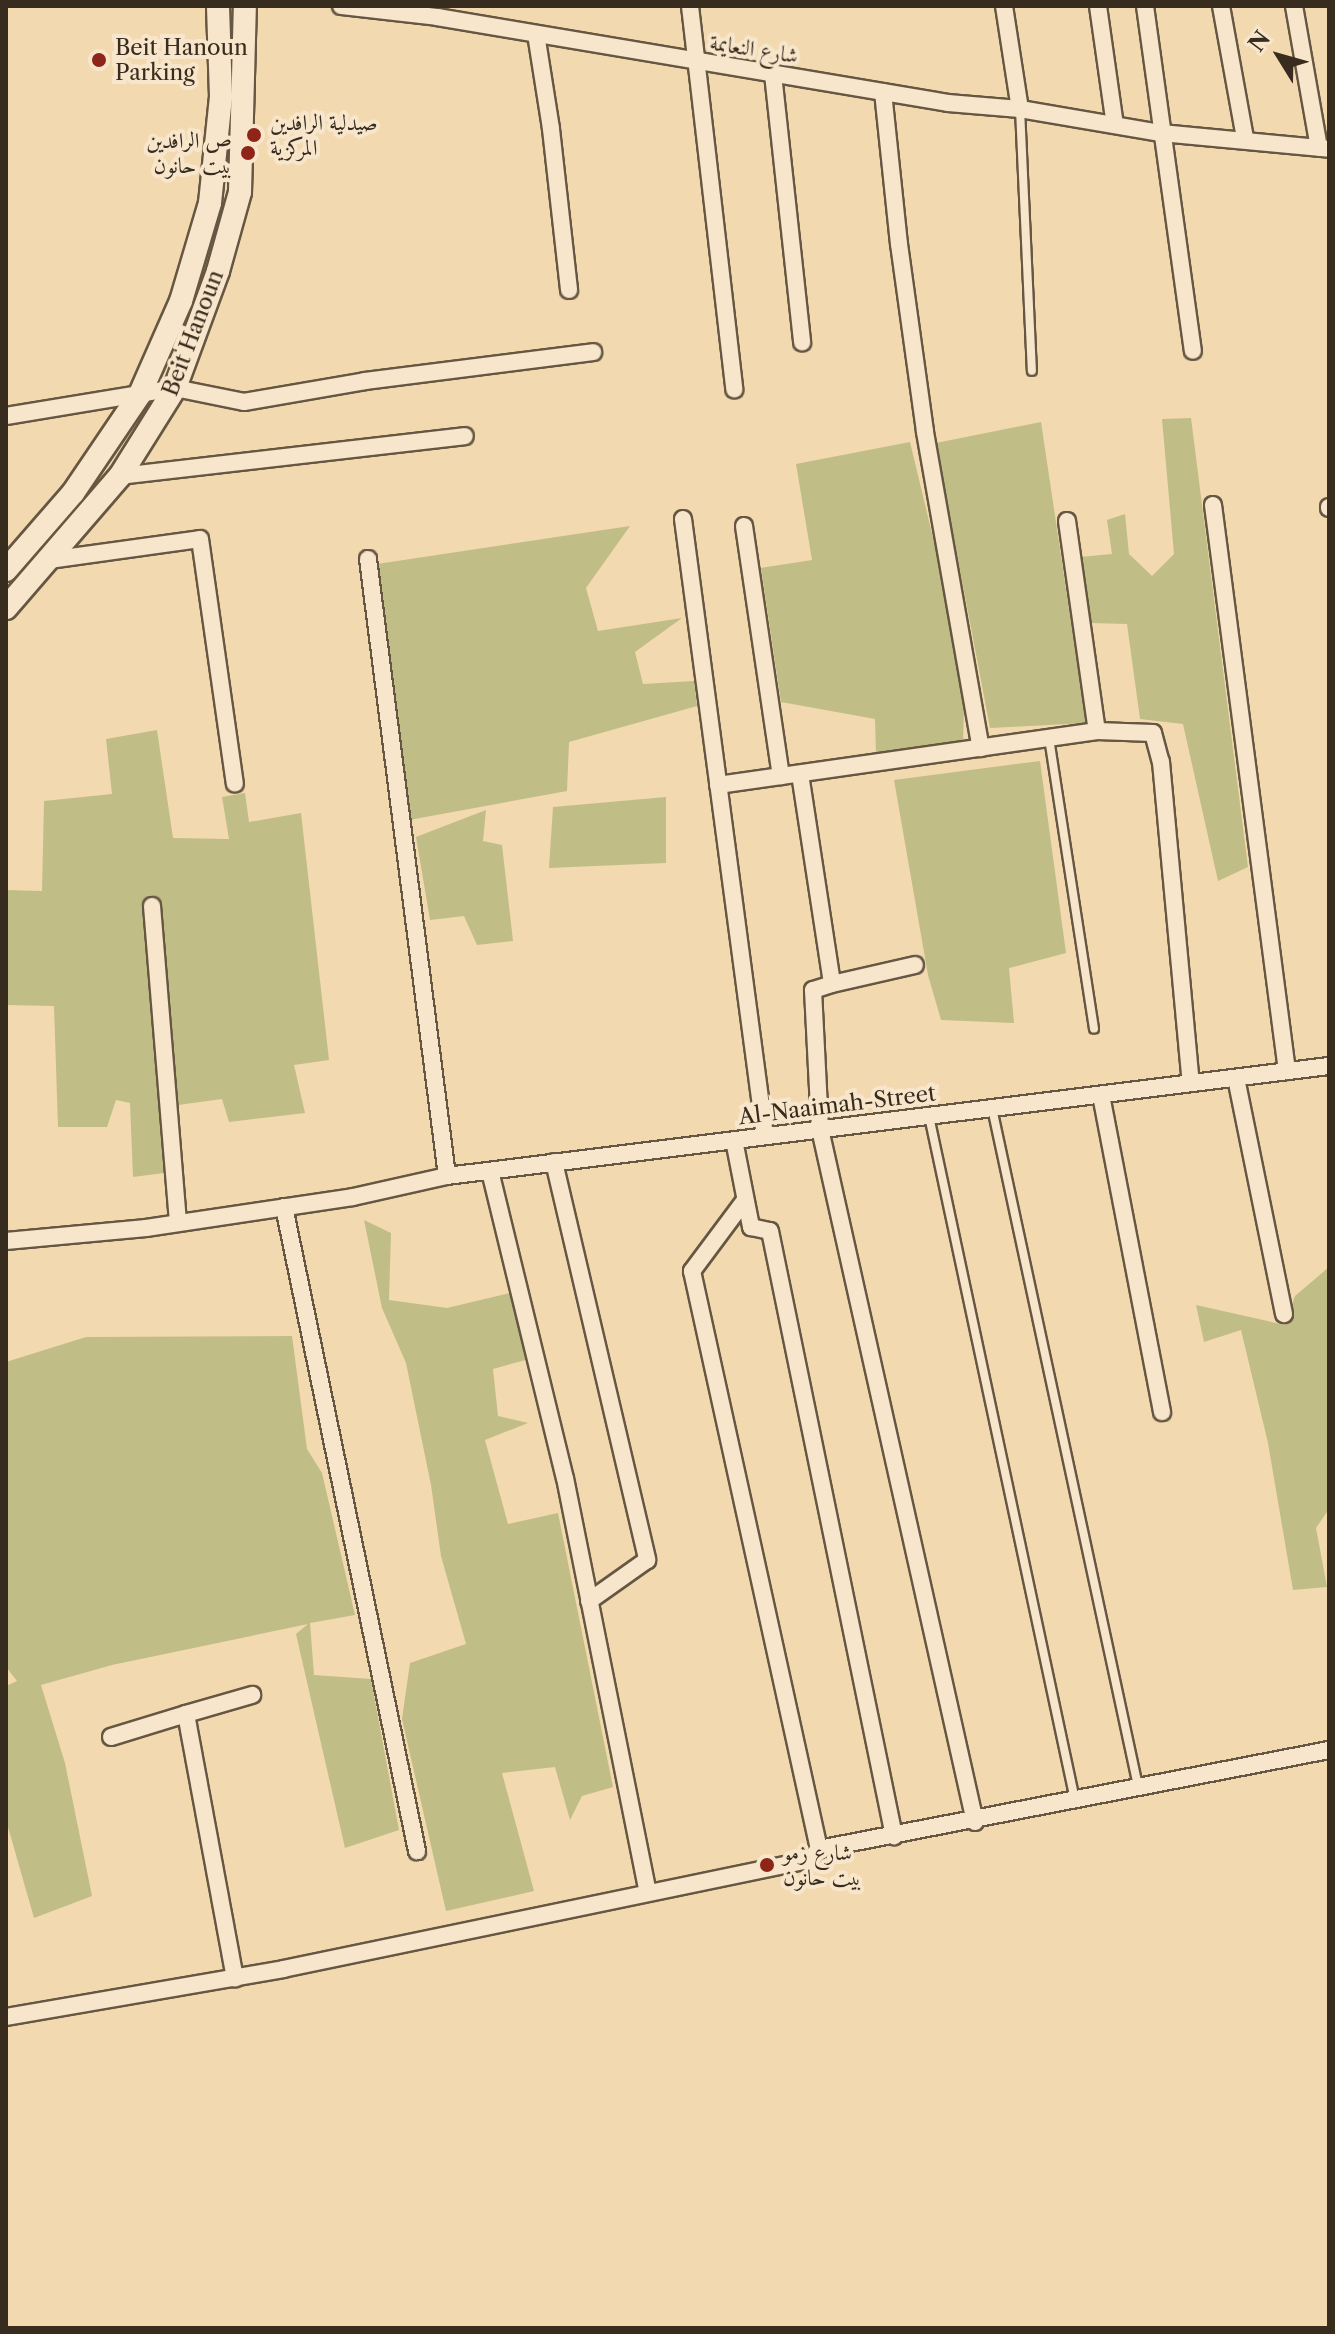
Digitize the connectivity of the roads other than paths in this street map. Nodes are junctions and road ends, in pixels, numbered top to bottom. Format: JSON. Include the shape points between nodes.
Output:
{"nodes":[{"id":1,"x":218,"y":6,"type":"edge"},
{"id":2,"x":245,"y":6,"type":"edge"},
{"id":3,"x":341,"y":6,"type":"edge"},
{"id":4,"x":690,"y":6,"type":"edge"},
{"id":5,"x":1004,"y":6,"type":"edge"},
{"id":6,"x":1098,"y":6,"type":"edge"},
{"id":7,"x":1145,"y":6,"type":"edge"},
{"id":8,"x":1221,"y":6,"type":"edge"},
{"id":9,"x":1294,"y":6,"type":"edge"},
{"id":10,"x":536,"y":34,"type":"junction"},
{"id":11,"x":696,"y":62,"type":"junction"},
{"id":12,"x":773,"y":74,"type":"junction"},
{"id":13,"x":883,"y":92,"type":"junction"},
{"id":14,"x":1020,"y":109,"type":"junction"},
{"id":15,"x":1115,"y":125,"type":"junction"},
{"id":16,"x":1161,"y":133,"type":"junction"},
{"id":17,"x":1245,"y":138,"type":"junction"},
{"id":18,"x":1324,"y":148,"type":"edge"},
{"id":19,"x":569,"y":290,"type":"dead end"},
{"id":20,"x":802,"y":342,"type":"dead end"},
{"id":21,"x":1193,"y":351,"type":"dead end"},
{"id":22,"x":593,"y":352,"type":"dead end"},
{"id":23,"x":1032,"y":371,"type":"dead end"},
{"id":24,"x":175,"y":388,"type":"junction"},
{"id":25,"x":734,"y":389,"type":"dead end"},
{"id":26,"x":140,"y":394,"type":"junction"},
{"id":27,"x":6,"y":416,"type":"edge"},
{"id":28,"x":465,"y":436,"type":"dead end"},
{"id":29,"x":120,"y":476,"type":"junction"},
{"id":30,"x":1213,"y":505,"type":"dead end"},
{"id":31,"x":683,"y":519,"type":"dead end"},
{"id":32,"x":1067,"y":521,"type":"dead end"},
{"id":33,"x":744,"y":526,"type":"dead end"},
{"id":34,"x":368,"y":559,"type":"dead end"},
{"id":35,"x":49,"y":560,"type":"junction"},
{"id":36,"x":6,"y":570,"type":"edge"},
{"id":37,"x":6,"y":608,"type":"edge"},
{"id":38,"x":1097,"y":731,"type":"junction"},
{"id":39,"x":1049,"y":738,"type":"junction"},
{"id":40,"x":981,"y":748,"type":"junction"},
{"id":41,"x":800,"y":774,"type":"junction"},
{"id":42,"x":781,"y":776,"type":"junction"},
{"id":43,"x":235,"y":784,"type":"dead end"},
{"id":44,"x":718,"y":785,"type":"junction"},
{"id":45,"x":152,"y":906,"type":"dead end"},
{"id":46,"x":915,"y":965,"type":"dead end"},
{"id":47,"x":832,"y":984,"type":"junction"},
{"id":48,"x":1094,"y":1029,"type":"dead end"},
{"id":49,"x":1329,"y":1066,"type":"edge"},
{"id":50,"x":1287,"y":1071,"type":"junction"},
{"id":51,"x":1236,"y":1078,"type":"junction"},
{"id":52,"x":1191,"y":1083,"type":"junction"},
{"id":53,"x":1101,"y":1095,"type":"junction"},
{"id":54,"x":992,"y":1108,"type":"junction"},
{"id":55,"x":929,"y":1116,"type":"junction"},
{"id":56,"x":820,"y":1129,"type":"junction"},
{"id":57,"x":765,"y":1136,"type":"junction"},
{"id":58,"x":734,"y":1140,"type":"junction"},
{"id":59,"x":554,"y":1162,"type":"junction"},
{"id":60,"x":490,"y":1171,"type":"junction"},
{"id":61,"x":447,"y":1176,"type":"junction"},
{"id":62,"x":745,"y":1200,"type":"junction"},
{"id":63,"x":284,"y":1207,"type":"junction"},
{"id":64,"x":178,"y":1223,"type":"junction"},
{"id":65,"x":6,"y":1241,"type":"edge"},
{"id":66,"x":1284,"y":1314,"type":"dead end"},
{"id":67,"x":1162,"y":1412,"type":"dead end"},
{"id":68,"x":589,"y":1601,"type":"junction"},
{"id":69,"x":252,"y":1695,"type":"dead end"},
{"id":70,"x":186,"y":1714,"type":"junction"},
{"id":71,"x":111,"y":1737,"type":"dead end"},
{"id":72,"x":1329,"y":1750,"type":"edge"},
{"id":73,"x":1138,"y":1786,"type":"junction"},
{"id":74,"x":1075,"y":1800,"type":"junction"},
{"id":75,"x":975,"y":1822,"type":"junction"},
{"id":76,"x":894,"y":1836,"type":"junction"},
{"id":77,"x":819,"y":1849,"type":"junction"},
{"id":78,"x":417,"y":1851,"type":"dead end"},
{"id":79,"x":648,"y":1892,"type":"junction"},
{"id":80,"x":235,"y":1978,"type":"junction"},
{"id":81,"x":6,"y":2017,"type":"edge"}],
"edges":[{"from":1,"to":26,"type":"main road","name":"Beit Hanoun","via":[[221,97],[210,203],[181,301]]},
{"from":2,"to":24,"type":"main road","name":"Beit Hanoun","via":[[240,192]]},
{"from":3,"to":10,"type":"street","name":"شارع النعايمة"},
{"from":4,"to":11,"type":"street"},
{"from":5,"to":14,"type":"street"},
{"from":6,"to":15,"type":"street"},
{"from":7,"to":16,"type":"street"},
{"from":8,"to":17,"type":"street"},
{"from":9,"to":18,"type":"street"},
{"from":10,"to":11,"type":"street","name":"شارع النعايمة"},
{"from":10,"to":19,"type":"street"},
{"from":11,"to":12,"type":"street","name":"شارع النعايمة"},
{"from":11,"to":25,"type":"street"},
{"from":12,"to":13,"type":"street","name":"شارع النعايمة"},
{"from":12,"to":20,"type":"street"},
{"from":13,"to":14,"type":"street","name":"شارع النعايمة"},
{"from":13,"to":40,"type":"street","via":[[925,432]]},
{"from":14,"to":15,"type":"street","name":"شارع النعايمة"},
{"from":14,"to":23,"type":"lane"},
{"from":15,"to":16,"type":"street","name":"شارع النعايمة"},
{"from":16,"to":17,"type":"street","name":"شارع النعايمة"},
{"from":16,"to":21,"type":"street"},
{"from":17,"to":18,"type":"street","name":"شارع النعايمة"},
{"from":22,"to":24,"type":"street","via":[[244,402]]},
{"from":24,"to":26,"type":"street"},
{"from":24,"to":29,"type":"main road","name":"Beit Hanoun"},
{"from":26,"to":27,"type":"street"},
{"from":26,"to":36,"type":"main road","name":"Beit Hanoun","via":[[73,493]]},
{"from":28,"to":29,"type":"street"},
{"from":29,"to":35,"type":"main road","name":"Beit Hanoun"},
{"from":30,"to":50,"type":"street"},
{"from":31,"to":44,"type":"street"},
{"from":32,"to":38,"type":"street"},
{"from":33,"to":42,"type":"street"},
{"from":34,"to":61,"type":"street"},
{"from":35,"to":37,"type":"main road","name":"Beit Hanoun"},
{"from":35,"to":43,"type":"street","via":[[200,539]]},
{"from":38,"to":39,"type":"street"},
{"from":38,"to":52,"type":"street","via":[[1153,733],[1161,762]]},
{"from":39,"to":40,"type":"street"},
{"from":39,"to":48,"type":"lane"},
{"from":40,"to":41,"type":"street"},
{"from":41,"to":42,"type":"street"},
{"from":41,"to":47,"type":"street"},
{"from":42,"to":44,"type":"street"},
{"from":44,"to":57,"type":"street"},
{"from":45,"to":64,"type":"street"},
{"from":46,"to":47,"type":"street"},
{"from":47,"to":56,"type":"street","via":[[813,990]]},
{"from":49,"to":50,"type":"street","name":"Al-Naaimah-Street"},
{"from":50,"to":51,"type":"street","name":"Al-Naaimah-Street"},
{"from":51,"to":52,"type":"street","name":"Al-Naaimah-Street"},
{"from":51,"to":66,"type":"street"},
{"from":52,"to":53,"type":"street","name":"Al-Naaimah-Street"},
{"from":53,"to":54,"type":"street","name":"Al-Naaimah-Street"},
{"from":53,"to":67,"type":"street"},
{"from":54,"to":55,"type":"street","name":"Al-Naaimah-Street"},
{"from":54,"to":73,"type":"lane"},
{"from":55,"to":56,"type":"street","name":"Al-Naaimah-Street"},
{"from":55,"to":74,"type":"lane"},
{"from":56,"to":57,"type":"street","name":"Al-Naaimah-Street"},
{"from":56,"to":75,"type":"street"},
{"from":57,"to":58,"type":"street","name":"Al-Naaimah-Street"},
{"from":58,"to":59,"type":"street","name":"Al-Naaimah-Street"},
{"from":58,"to":62,"type":"street"},
{"from":59,"to":60,"type":"street","name":"Al-Naaimah-Street"},
{"from":59,"to":68,"type":"street","via":[[647,1560]]},
{"from":60,"to":61,"type":"street","name":"Al-Naaimah-Street"},
{"from":60,"to":68,"type":"street","via":[[565,1478]]},
{"from":61,"to":63,"type":"street","name":"Al-Naaimah-Street"},
{"from":62,"to":76,"type":"street","via":[[751,1227],[770,1231]]},
{"from":62,"to":77,"type":"street","via":[[692,1271]]},
{"from":63,"to":64,"type":"street","name":"Al-Naaimah-Street"},
{"from":63,"to":78,"type":"street"},
{"from":64,"to":65,"type":"street","name":"Al-Naaimah-Street"},
{"from":68,"to":79,"type":"street"},
{"from":69,"to":70,"type":"street"},
{"from":70,"to":71,"type":"street"},
{"from":70,"to":80,"type":"street"},
{"from":72,"to":73,"type":"street"},
{"from":73,"to":74,"type":"street"},
{"from":74,"to":75,"type":"street"},
{"from":75,"to":76,"type":"street"},
{"from":76,"to":77,"type":"street"},
{"from":77,"to":79,"type":"street","via":[[809,1860]]},
{"from":79,"to":80,"type":"street"},
{"from":80,"to":81,"type":"street"}]}
